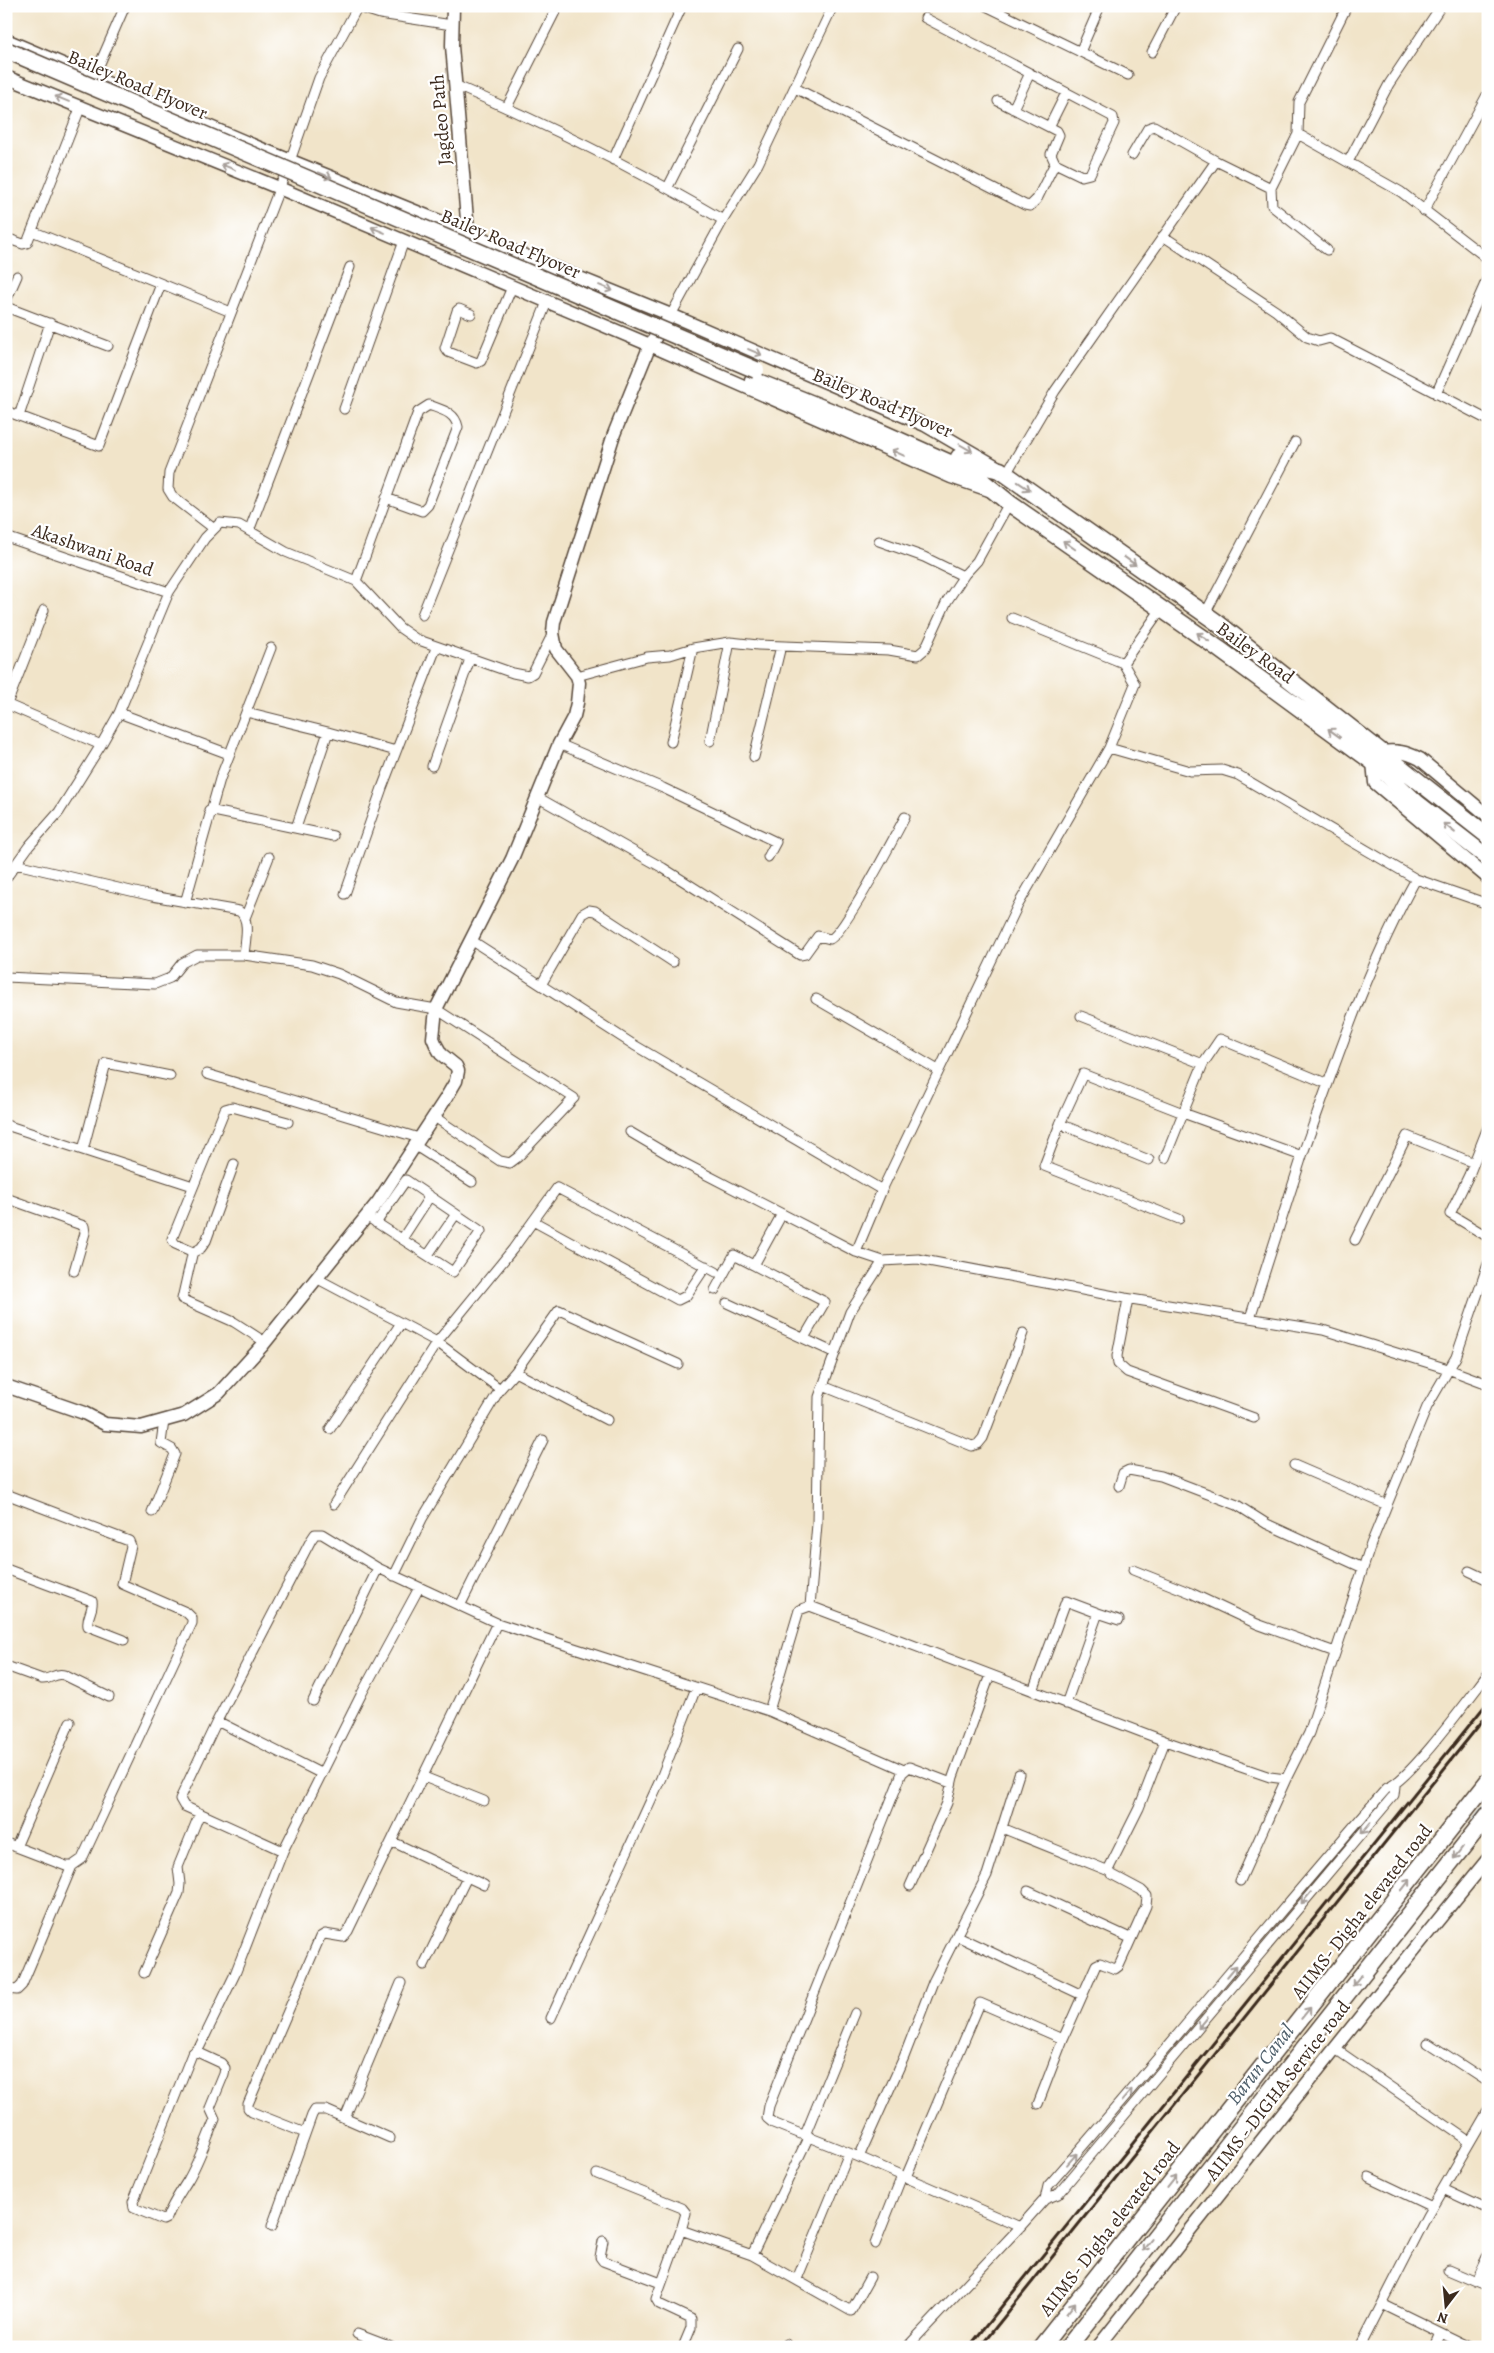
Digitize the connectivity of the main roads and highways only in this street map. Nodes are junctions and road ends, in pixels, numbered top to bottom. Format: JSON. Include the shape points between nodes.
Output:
{"nodes":[{"id":1,"x":453,"y":6,"type":"edge"},
{"id":2,"x":6,"y":40,"type":"edge"},
{"id":3,"x":6,"y":50,"type":"edge"},
{"id":4,"x":6,"y":62,"type":"edge"},
{"id":5,"x":6,"y":76,"type":"edge"},
{"id":6,"x":446,"y":223,"type":"junction"},
{"id":7,"x":468,"y":231,"type":"junction"},
{"id":8,"x":512,"y":250,"type":"junction"},
{"id":9,"x":433,"y":253,"type":"junction"},
{"id":10,"x":497,"y":280,"type":"junction"},
{"id":11,"x":671,"y":315,"type":"junction"},
{"id":12,"x":650,"y":344,"type":"junction"},
{"id":13,"x":755,"y":375,"type":"junction"},
{"id":14,"x":1003,"y":472,"type":"junction"},
{"id":15,"x":992,"y":490,"type":"junction"},
{"id":16,"x":1377,"y":757,"type":"junction"},
{"id":17,"x":1488,"y":816,"type":"edge"},
{"id":18,"x":1488,"y":836,"type":"edge"},
{"id":19,"x":1488,"y":858,"type":"edge"},
{"id":20,"x":1488,"y":878,"type":"edge"},
{"id":21,"x":6,"y":1386,"type":"edge"},
{"id":22,"x":1488,"y":1781,"type":"edge"},
{"id":23,"x":1488,"y":1814,"type":"edge"},
{"id":24,"x":1488,"y":1859,"type":"edge"},
{"id":25,"x":1041,"y":2347,"type":"edge"},
{"id":26,"x":1068,"y":2347,"type":"edge"},
{"id":27,"x":1098,"y":2347,"type":"edge"}],
"edges":[{"from":1,"to":7,"type":"main road","name":"Jagdeo Path"},
{"from":2,"to":6,"type":"main road","one_way":true,"via":[[290,161]]},
{"from":3,"to":13,"type":"highway","name":"Bailey Road Flyover","bridge":true},
{"from":4,"to":13,"type":"highway","name":"Bailey Road Flyover"},
{"from":9,"to":5,"type":"main road","one_way":true},
{"from":6,"to":7,"type":"main road"},
{"from":6,"to":9,"type":"main road"},
{"from":7,"to":8,"type":"main road"},
{"from":8,"to":10,"type":"main road"},
{"from":8,"to":11,"type":"main road","one_way":true},
{"from":9,"to":10,"type":"main road"},
{"from":10,"to":12,"type":"main road"},
{"from":11,"to":12,"type":"main road"},
{"from":11,"to":14,"type":"main road","one_way":true,"via":[[925,425]]},
{"from":15,"to":12,"type":"main road","one_way":true,"via":[[951,477]]},
{"from":12,"to":21,"type":"main road","via":[[614,434],[554,622],[556,649],[577,676],[574,716],[559,744],[512,859],[436,1009],[433,1038],[442,1054],[456,1066],[458,1076],[371,1219],[316,1278],[219,1393],[184,1415],[141,1427],[105,1424]]},
{"from":13,"to":14,"type":"highway","name":"Bailey Road Flyover"},
{"from":13,"to":15,"type":"highway","name":"Bailey Road Flyover","via":[[972,474]]},
{"from":14,"to":16,"type":"highway","one_way":true,"via":[[1205,614]]},
{"from":16,"to":15,"type":"highway","name":"Bailey Road","one_way":true},
{"from":16,"to":17,"type":"main road","via":[[1396,750],[1409,753]]},
{"from":16,"to":18,"type":"highway"},
{"from":19,"to":16,"type":"highway","name":"Bailey Road","one_way":true,"via":[[1418,803]]},
{"from":16,"to":20,"type":"main road","via":[[1375,782]]},
{"from":25,"to":22,"type":"highway","name":"AIIMS- Digha elevated road","one_way":true},
{"from":23,"to":26,"type":"highway","name":"AIIMS- Digha elevated road","one_way":true},
{"from":24,"to":27,"type":"main road","name":"AIIMS - DIGHA Service road"}]}
